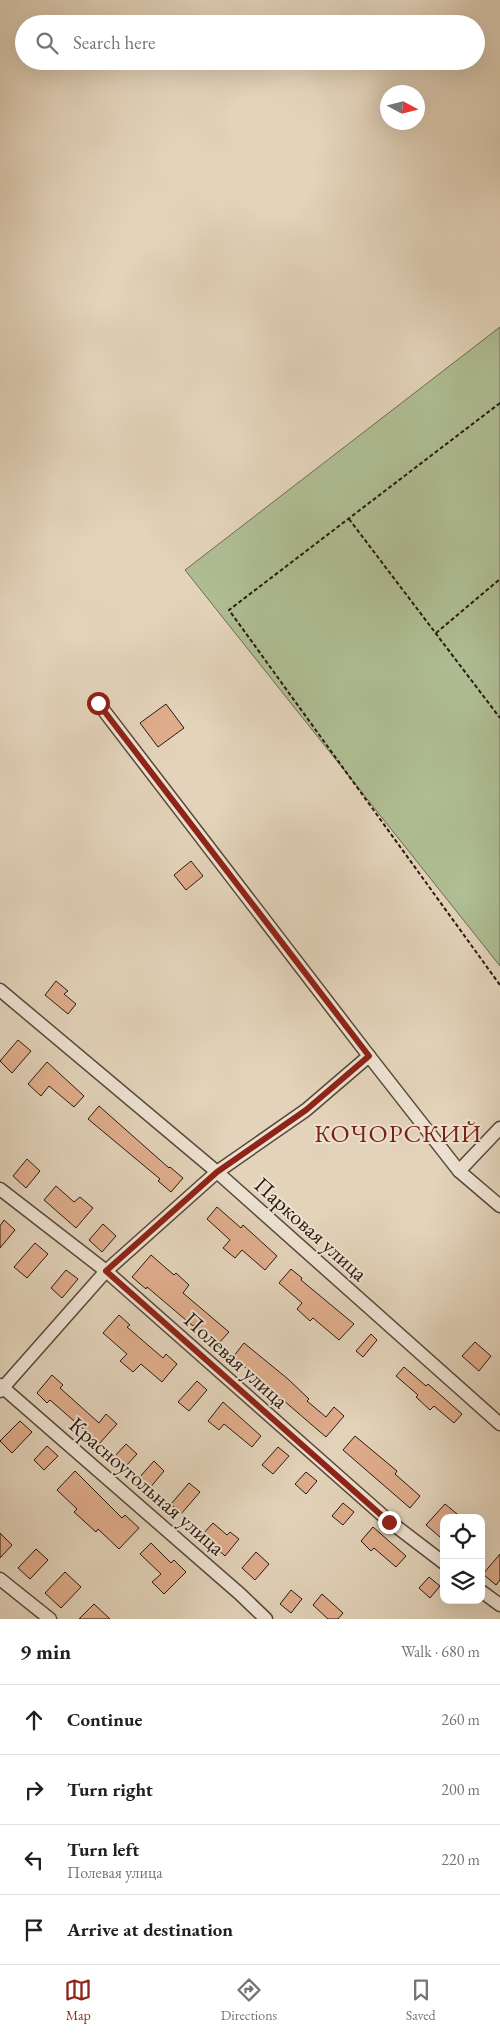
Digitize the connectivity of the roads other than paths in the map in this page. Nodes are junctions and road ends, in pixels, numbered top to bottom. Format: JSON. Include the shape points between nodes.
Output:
{"nodes":[{"id":1,"x":98,"y":703,"type":"dead end"},
{"id":2,"x":2,"y":997,"type":"edge"},
{"id":3,"x":369,"y":1056,"type":"junction"},
{"id":4,"x":500,"y":1128,"type":"edge"},
{"id":5,"x":460,"y":1170,"type":"junction"},
{"id":6,"x":217,"y":1172,"type":"junction"},
{"id":7,"x":0,"y":1189,"type":"edge"},
{"id":8,"x":500,"y":1206,"type":"edge"},
{"id":9,"x":106,"y":1271,"type":"junction"},
{"id":10,"x":1,"y":1388,"type":"edge"},
{"id":11,"x":500,"y":1424,"type":"edge"},
{"id":12,"x":440,"y":1560,"type":"edge"},
{"id":13,"x":0,"y":1579,"type":"edge"},
{"id":14,"x":485,"y":1594,"type":"edge"},
{"id":15,"x":500,"y":1605,"type":"edge"},
{"id":16,"x":50,"y":1619,"type":"edge"},
{"id":17,"x":266,"y":1619,"type":"edge"}],
"edges":[{"from":1,"to":3,"type":"street"},
{"from":2,"to":6,"type":"street","name":"Парковая улица"},
{"from":3,"to":5,"type":"street"},
{"from":3,"to":6,"type":"street","via":[[306,1110]]},
{"from":4,"to":5,"type":"street"},
{"from":5,"to":8,"type":"street"},
{"from":6,"to":9,"type":"street"},
{"from":6,"to":11,"type":"street","name":"Парковая улица"},
{"from":7,"to":9,"type":"street","name":"Полевая улица"},
{"from":9,"to":10,"type":"street"},
{"from":9,"to":12,"type":"street","name":"Полевая улица","via":[[389,1522]]},
{"from":10,"to":17,"type":"street","name":"Красноугольная улица"},
{"from":13,"to":16,"type":"street"},
{"from":14,"to":15,"type":"street"}]}
